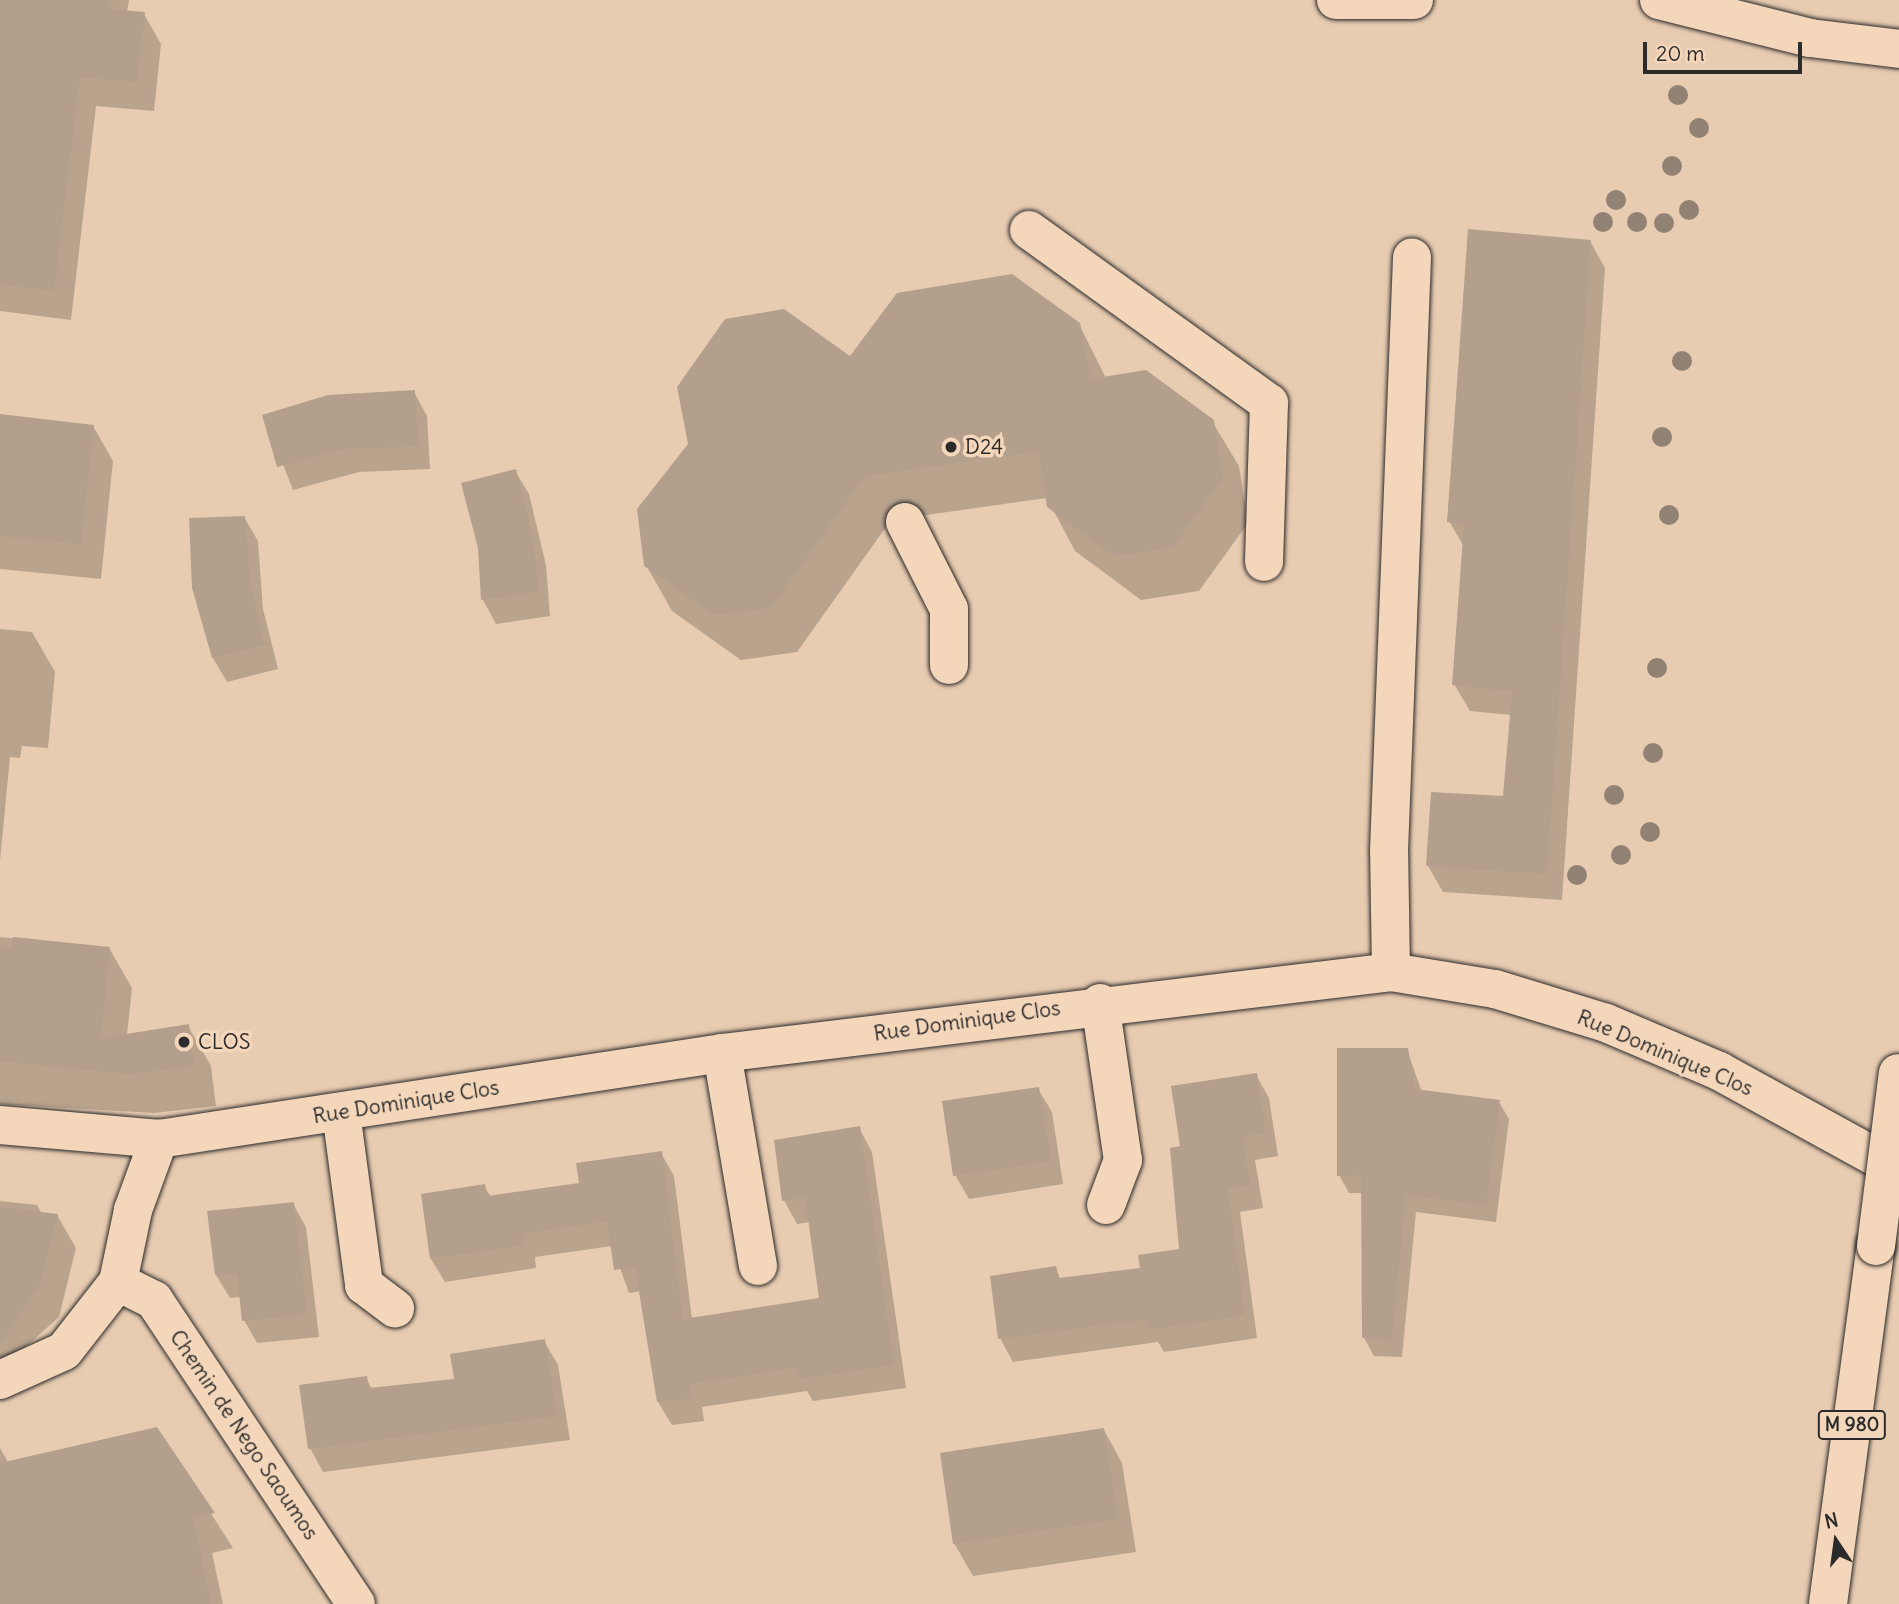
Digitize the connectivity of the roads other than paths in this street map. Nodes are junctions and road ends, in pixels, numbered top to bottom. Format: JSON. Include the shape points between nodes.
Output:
{"nodes":[{"id":1,"x":1336,"y":0,"type":"edge"},
{"id":2,"x":1413,"y":0,"type":"edge"},
{"id":3,"x":1659,"y":0,"type":"edge"},
{"id":4,"x":1899,"y":49,"type":"edge"},
{"id":5,"x":1029,"y":230,"type":"dead end"},
{"id":6,"x":1412,"y":257,"type":"dead end"},
{"id":7,"x":905,"y":522,"type":"dead end"},
{"id":8,"x":1264,"y":562,"type":"dead end"},
{"id":9,"x":949,"y":665,"type":"dead end"},
{"id":10,"x":1391,"y":972,"type":"junction"},
{"id":11,"x":1100,"y":1003,"type":"junction"},
{"id":12,"x":722,"y":1053,"type":"junction"},
{"id":13,"x":1898,"y":1068,"type":"edge"},
{"id":14,"x":341,"y":1112,"type":"junction"},
{"id":15,"x":0,"y":1125,"type":"edge"},
{"id":16,"x":159,"y":1139,"type":"junction"},
{"id":17,"x":1899,"y":1170,"type":"edge"},
{"id":18,"x":1106,"y":1205,"type":"dead end"},
{"id":19,"x":758,"y":1266,"type":"dead end"},
{"id":20,"x":118,"y":1282,"type":"junction"},
{"id":21,"x":395,"y":1308,"type":"dead end"},
{"id":22,"x":0,"y":1380,"type":"edge"},
{"id":23,"x":356,"y":1604,"type":"edge"},
{"id":24,"x":1828,"y":1604,"type":"edge"}],
"edges":[{"from":1,"to":2,"type":"main road"},
{"from":3,"to":4,"type":"main road","via":[[1810,38]]},
{"from":5,"to":8,"type":"main road","via":[[1269,402]]},
{"from":6,"to":10,"type":"main road","via":[[1389,851]]},
{"from":7,"to":9,"type":"main road","via":[[949,609]]},
{"from":10,"to":11,"type":"main road","name":"Rue Dominique Clos"},
{"from":10,"to":17,"type":"main road","name":"Rue Dominique Clos","via":[[1495,989],[1606,1023],[1719,1071]]},
{"from":11,"to":12,"type":"main road","name":"Rue Dominique Clos"},
{"from":11,"to":18,"type":"main road","via":[[1123,1160]]},
{"from":12,"to":14,"type":"main road","name":"Rue Dominique Clos"},
{"from":12,"to":19,"type":"main road"},
{"from":13,"to":24,"type":"main road","number":"M 980","bridge":true},
{"from":14,"to":16,"type":"main road","name":"Rue Dominique Clos"},
{"from":14,"to":21,"type":"main road","via":[[364,1285]]},
{"from":15,"to":16,"type":"main road","name":"Rue Dominique Clos"},
{"from":16,"to":20,"type":"main road","via":[[133,1210]]},
{"from":20,"to":22,"type":"main road","via":[[65,1351]]},
{"from":20,"to":23,"type":"main road","name":"Chemin de Nego Saoumos","via":[[154,1300]]}]}
